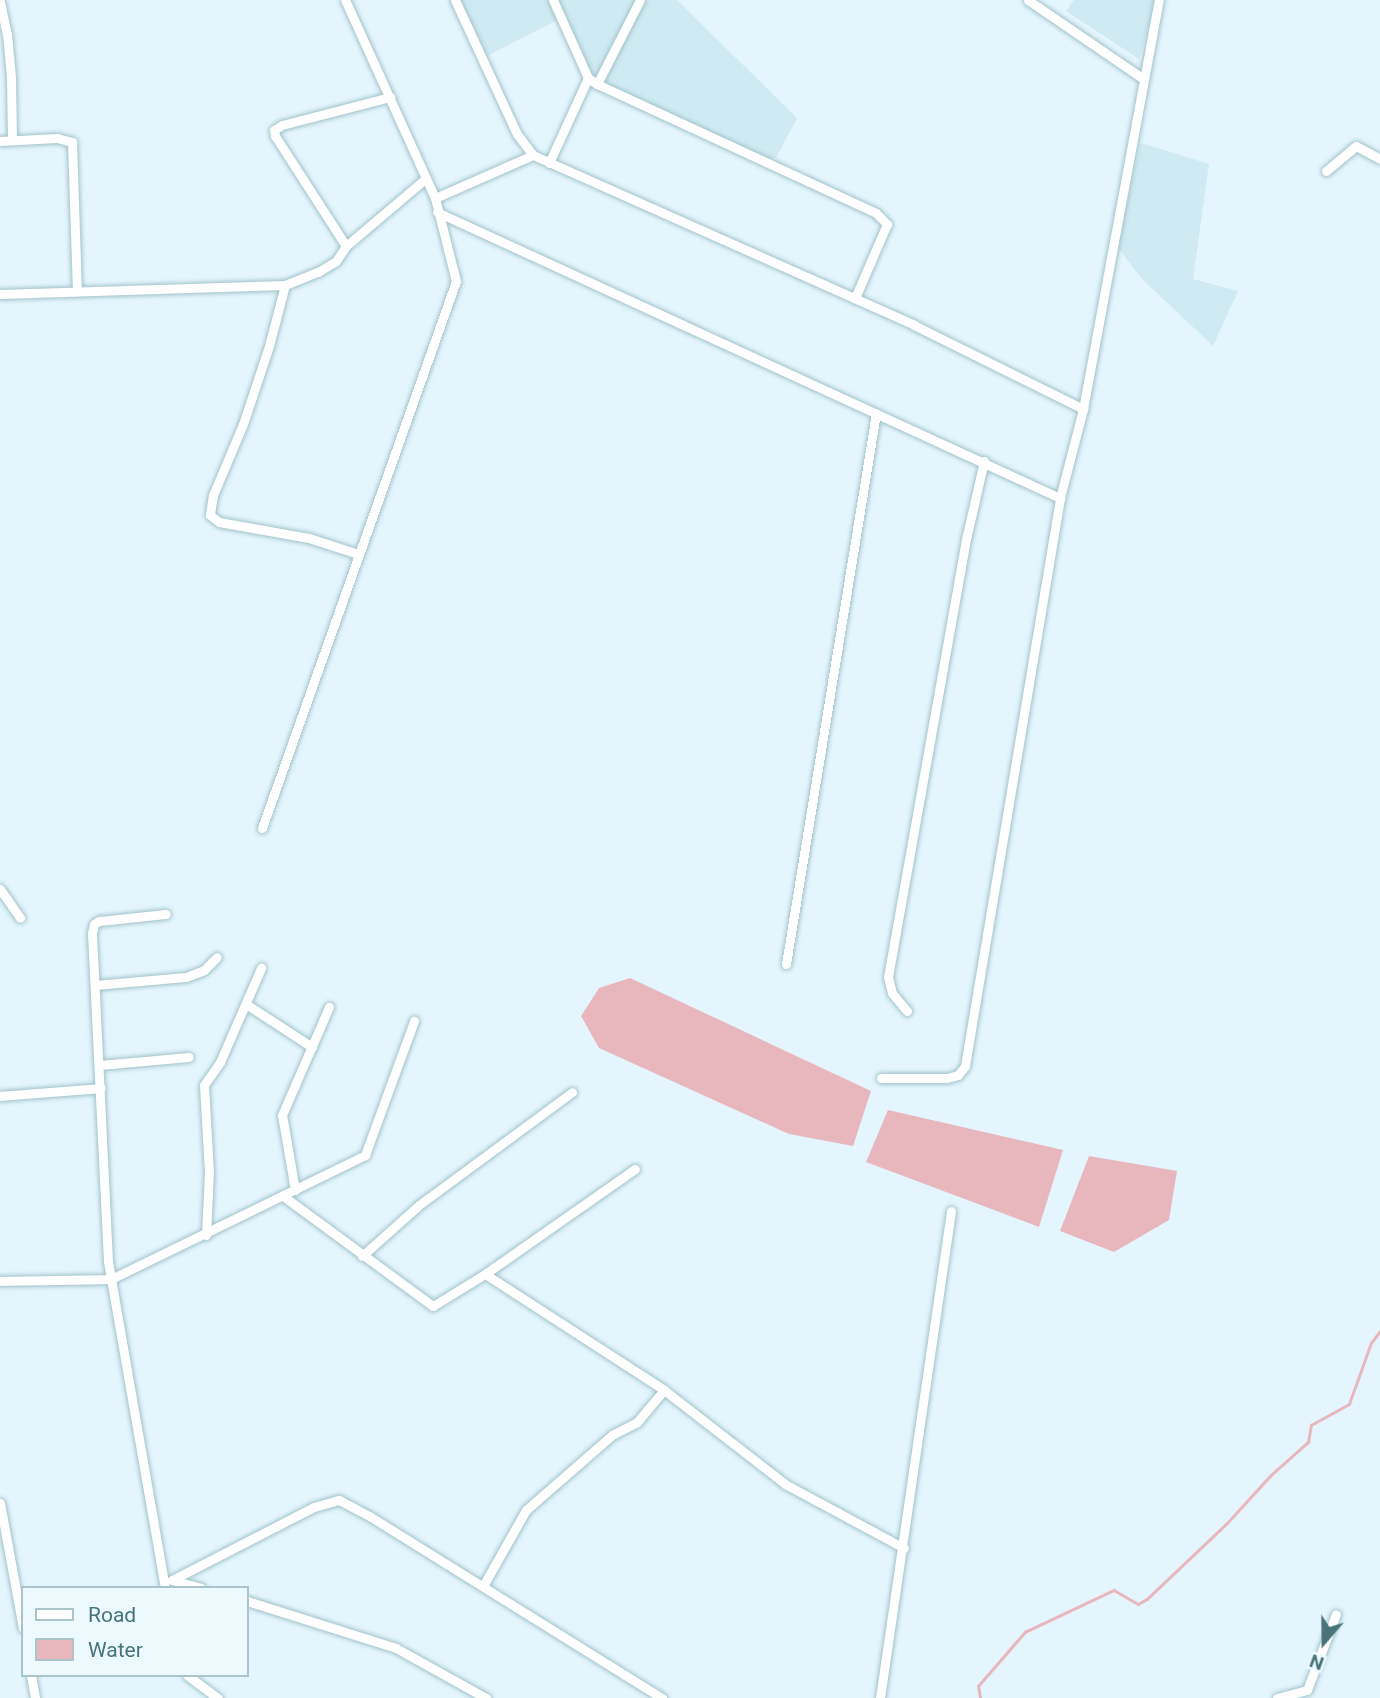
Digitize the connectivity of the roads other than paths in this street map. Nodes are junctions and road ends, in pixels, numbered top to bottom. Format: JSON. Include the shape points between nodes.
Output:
{"nodes":[{"id":1,"x":345,"y":0,"type":"edge"},
{"id":2,"x":455,"y":0,"type":"edge"},
{"id":3,"x":552,"y":0,"type":"edge"},
{"id":4,"x":640,"y":0,"type":"edge"},
{"id":5,"x":1028,"y":0,"type":"edge"},
{"id":6,"x":1159,"y":0,"type":"edge"},
{"id":7,"x":0,"y":2,"type":"edge"},
{"id":8,"x":5,"y":54,"type":"edge"},
{"id":9,"x":588,"y":78,"type":"junction"},
{"id":10,"x":1144,"y":79,"type":"junction"},
{"id":11,"x":597,"y":85,"type":"junction"},
{"id":12,"x":390,"y":97,"type":"junction"},
{"id":13,"x":12,"y":140,"type":"junction"},
{"id":14,"x":0,"y":141,"type":"edge"},
{"id":15,"x":533,"y":155,"type":"junction"},
{"id":16,"x":1380,"y":159,"type":"edge"},
{"id":17,"x":549,"y":163,"type":"junction"},
{"id":18,"x":1326,"y":171,"type":"dead end"},
{"id":19,"x":425,"y":179,"type":"junction"},
{"id":20,"x":435,"y":198,"type":"junction"},
{"id":21,"x":437,"y":212,"type":"junction"},
{"id":22,"x":346,"y":246,"type":"junction"},
{"id":23,"x":285,"y":285,"type":"junction"},
{"id":24,"x":77,"y":291,"type":"junction"},
{"id":25,"x":0,"y":294,"type":"edge"},
{"id":26,"x":855,"y":298,"type":"junction"},
{"id":27,"x":1083,"y":409,"type":"junction"},
{"id":28,"x":876,"y":414,"type":"junction"},
{"id":29,"x":984,"y":461,"type":"junction"},
{"id":30,"x":1060,"y":498,"type":"junction"},
{"id":31,"x":358,"y":554,"type":"junction"},
{"id":32,"x":261,"y":828,"type":"dead end"},
{"id":33,"x":0,"y":889,"type":"edge"},
{"id":34,"x":166,"y":914,"type":"dead end"},
{"id":35,"x":20,"y":918,"type":"dead end"},
{"id":36,"x":217,"y":957,"type":"dead end"},
{"id":37,"x":786,"y":964,"type":"dead end"},
{"id":38,"x":261,"y":968,"type":"dead end"},
{"id":39,"x":95,"y":985,"type":"junction"},
{"id":40,"x":246,"y":1004,"type":"junction"},
{"id":41,"x":329,"y":1007,"type":"dead end"},
{"id":42,"x":907,"y":1011,"type":"dead end"},
{"id":43,"x":414,"y":1021,"type":"dead end"},
{"id":44,"x":312,"y":1047,"type":"junction"},
{"id":45,"x":189,"y":1057,"type":"dead end"},
{"id":46,"x":100,"y":1065,"type":"junction"},
{"id":47,"x":881,"y":1078,"type":"dead end"},
{"id":48,"x":101,"y":1088,"type":"junction"},
{"id":49,"x":572,"y":1093,"type":"dead end"},
{"id":50,"x":0,"y":1096,"type":"edge"},
{"id":51,"x":635,"y":1168,"type":"dead end"},
{"id":52,"x":295,"y":1190,"type":"junction"},
{"id":53,"x":283,"y":1196,"type":"junction"},
{"id":54,"x":951,"y":1210,"type":"dead end"},
{"id":55,"x":206,"y":1235,"type":"junction"},
{"id":56,"x":362,"y":1256,"type":"junction"},
{"id":57,"x":485,"y":1274,"type":"junction"},
{"id":58,"x":111,"y":1279,"type":"junction"},
{"id":59,"x":0,"y":1281,"type":"edge"},
{"id":60,"x":664,"y":1390,"type":"junction"},
{"id":61,"x":0,"y":1503,"type":"edge"},
{"id":62,"x":904,"y":1548,"type":"junction"},
{"id":63,"x":167,"y":1582,"type":"edge"},
{"id":64,"x":190,"y":1586,"type":"edge"},
{"id":65,"x":483,"y":1586,"type":"junction"},
{"id":66,"x":248,"y":1601,"type":"edge"},
{"id":67,"x":1336,"y":1614,"type":"dead end"},
{"id":68,"x":21,"y":1617,"type":"edge"},
{"id":69,"x":31,"y":1677,"type":"edge"},
{"id":70,"x":190,"y":1677,"type":"edge"},
{"id":71,"x":35,"y":1698,"type":"edge"},
{"id":72,"x":218,"y":1698,"type":"edge"},
{"id":73,"x":486,"y":1698,"type":"edge"},
{"id":74,"x":662,"y":1698,"type":"edge"},
{"id":75,"x":880,"y":1698,"type":"edge"},
{"id":76,"x":1277,"y":1698,"type":"edge"}],
"edges":[{"from":1,"to":12,"type":"street"},
{"from":2,"to":15,"type":"street","via":[[517,134]]},
{"from":3,"to":9,"type":"street"},
{"from":4,"to":11,"type":"street"},
{"from":5,"to":10,"type":"street"},
{"from":6,"to":10,"type":"street"},
{"from":7,"to":8,"type":"street"},
{"from":8,"to":13,"type":"street"},
{"from":9,"to":11,"type":"street"},
{"from":9,"to":17,"type":"street"},
{"from":10,"to":27,"type":"street"},
{"from":11,"to":26,"type":"street","via":[[876,213],[887,224]]},
{"from":12,"to":19,"type":"street"},
{"from":12,"to":22,"type":"street","via":[[274,130]]},
{"from":13,"to":14,"type":"street"},
{"from":13,"to":24,"type":"street","via":[[72,142]]},
{"from":15,"to":17,"type":"street"},
{"from":15,"to":20,"type":"street"},
{"from":16,"to":18,"type":"street","via":[[1358,145]]},
{"from":17,"to":26,"type":"street"},
{"from":19,"to":20,"type":"street"},
{"from":19,"to":22,"type":"street"},
{"from":20,"to":21,"type":"street"},
{"from":21,"to":28,"type":"street"},
{"from":21,"to":31,"type":"street","via":[[456,275],[455,287]]},
{"from":22,"to":23,"type":"street","via":[[336,261]]},
{"from":23,"to":24,"type":"street"},
{"from":23,"to":31,"type":"street","via":[[269,346],[213,495],[210,515],[219,522],[309,538]]},
{"from":24,"to":25,"type":"street"},
{"from":26,"to":27,"type":"street"},
{"from":27,"to":30,"type":"street"},
{"from":28,"to":29,"type":"street"},
{"from":28,"to":37,"type":"street"},
{"from":29,"to":30,"type":"street"},
{"from":29,"to":42,"type":"street","via":[[888,977],[892,993]]},
{"from":30,"to":47,"type":"street","via":[[965,1066],[958,1075],[947,1078]]},
{"from":31,"to":32,"type":"street"},
{"from":33,"to":35,"type":"street"},
{"from":34,"to":39,"type":"street","via":[[94,924]]},
{"from":36,"to":39,"type":"street","via":[[204,970],[186,977]]},
{"from":38,"to":40,"type":"street"},
{"from":39,"to":46,"type":"street"},
{"from":40,"to":44,"type":"street"},
{"from":40,"to":55,"type":"street","via":[[220,1062],[204,1085],[209,1172]]},
{"from":41,"to":44,"type":"street"},
{"from":43,"to":52,"type":"street","via":[[369,1151]]},
{"from":44,"to":52,"type":"street","via":[[281,1122]]},
{"from":45,"to":46,"type":"street"},
{"from":46,"to":48,"type":"street"},
{"from":48,"to":50,"type":"street"},
{"from":48,"to":58,"type":"street"},
{"from":49,"to":56,"type":"street","via":[[419,1205]]},
{"from":51,"to":57,"type":"street"},
{"from":52,"to":53,"type":"street"},
{"from":53,"to":55,"type":"street"},
{"from":53,"to":56,"type":"street"},
{"from":54,"to":62,"type":"street"},
{"from":55,"to":58,"type":"street"},
{"from":56,"to":57,"type":"street","via":[[433,1306]]},
{"from":57,"to":60,"type":"street"},
{"from":58,"to":59,"type":"street"},
{"from":58,"to":63,"type":"street"},
{"from":60,"to":62,"type":"street","via":[[785,1484]]},
{"from":60,"to":65,"type":"street","via":[[637,1422],[612,1435],[526,1510]]},
{"from":61,"to":68,"type":"street"},
{"from":62,"to":75,"type":"street"},
{"from":63,"to":64,"type":"street"},
{"from":63,"to":65,"type":"street","via":[[314,1507],[337,1500]]},
{"from":65,"to":74,"type":"street"},
{"from":66,"to":73,"type":"street","via":[[396,1648]]},
{"from":67,"to":76,"type":"street","via":[[1307,1690]]},
{"from":69,"to":71,"type":"street"},
{"from":70,"to":72,"type":"street"}]}
